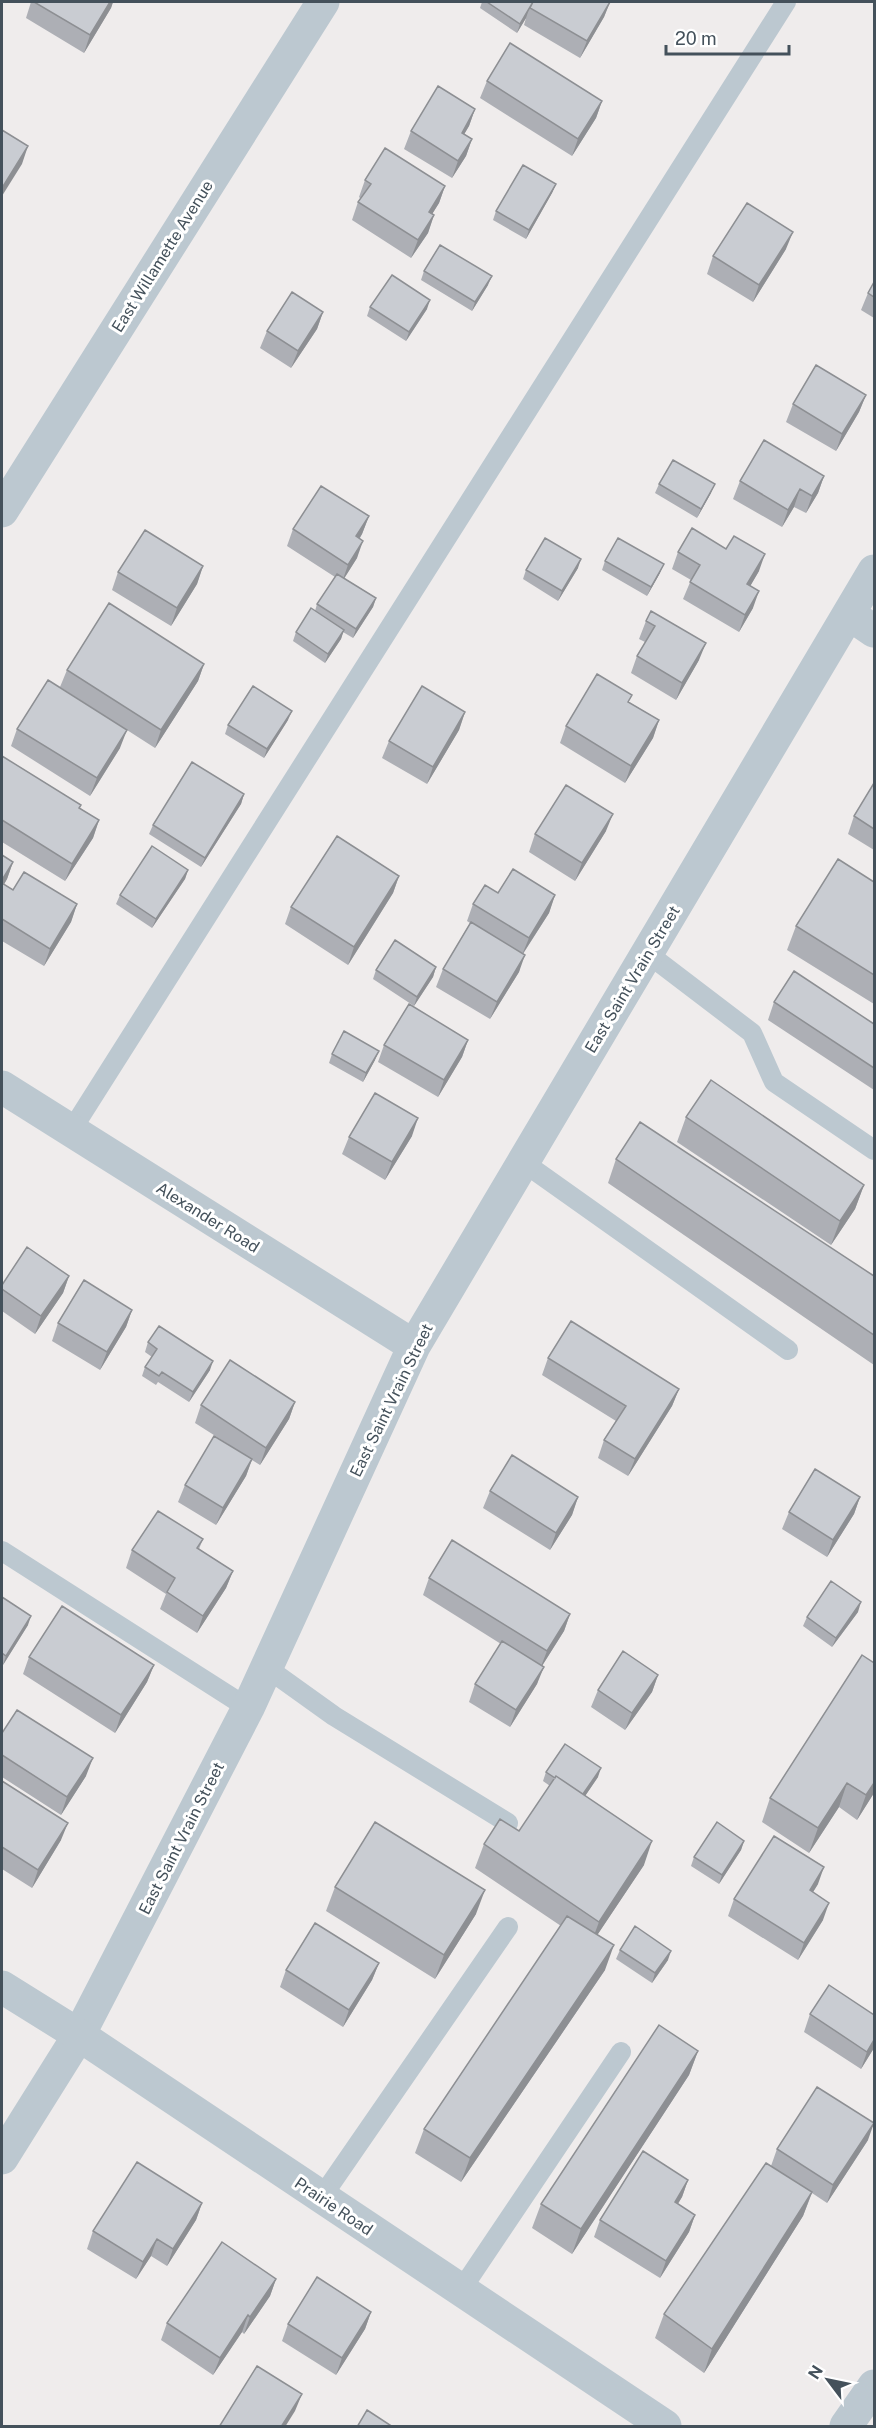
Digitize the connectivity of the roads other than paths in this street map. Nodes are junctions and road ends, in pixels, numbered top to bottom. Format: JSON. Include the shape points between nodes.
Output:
{"nodes":[{"id":1,"x":323,"y":2,"type":"edge"},
{"id":2,"x":786,"y":2,"type":"edge"},
{"id":3,"x":2,"y":511,"type":"edge"},
{"id":4,"x":874,"y":571,"type":"edge"},
{"id":5,"x":862,"y":622,"type":"edge"},
{"id":6,"x":647,"y":953,"type":"junction"},
{"id":7,"x":2,"y":1087,"type":"edge"},
{"id":8,"x":71,"y":1131,"type":"junction"},
{"id":9,"x":874,"y":1150,"type":"edge"},
{"id":10,"x":523,"y":1162,"type":"junction"},
{"id":11,"x":414,"y":1346,"type":"junction"},
{"id":12,"x":788,"y":1350,"type":"dead end"},
{"id":13,"x":2,"y":1551,"type":"edge"},
{"id":14,"x":267,"y":1668,"type":"junction"},
{"id":15,"x":248,"y":1708,"type":"junction"},
{"id":16,"x":508,"y":1823,"type":"edge"},
{"id":17,"x":508,"y":1927,"type":"dead end"},
{"id":18,"x":2,"y":1987,"type":"edge"},
{"id":19,"x":79,"y":2035,"type":"junction"},
{"id":20,"x":621,"y":2052,"type":"dead end"},
{"id":21,"x":2,"y":2158,"type":"edge"},
{"id":22,"x":321,"y":2198,"type":"junction"},
{"id":23,"x":460,"y":2290,"type":"junction"},
{"id":24,"x":874,"y":2386,"type":"edge"},
{"id":25,"x":665,"y":2427,"type":"edge"},
{"id":26,"x":846,"y":2427,"type":"edge"}],
"edges":[{"from":1,"to":3,"type":"street","name":"East Willamette Avenue"},
{"from":2,"to":8,"type":"lane"},
{"from":4,"to":5,"type":"street","name":"East Saint Vrain Street"},
{"from":5,"to":6,"type":"street","name":"East Saint Vrain Street"},
{"from":6,"to":9,"type":"lane","via":[[752,1033],[774,1082]]},
{"from":6,"to":10,"type":"street","name":"East Saint Vrain Street"},
{"from":7,"to":8,"type":"street","name":"Alexander Road"},
{"from":8,"to":11,"type":"street","name":"Alexander Road"},
{"from":10,"to":11,"type":"street","name":"East Saint Vrain Street"},
{"from":10,"to":12,"type":"lane"},
{"from":11,"to":14,"type":"street","name":"East Saint Vrain Street"},
{"from":13,"to":15,"type":"lane"},
{"from":14,"to":15,"type":"street","name":"East Saint Vrain Street"},
{"from":14,"to":16,"type":"lane","via":[[334,1716]]},
{"from":15,"to":19,"type":"street","name":"East Saint Vrain Street"},
{"from":17,"to":22,"type":"lane"},
{"from":18,"to":19,"type":"street","name":"Prairie Road"},
{"from":19,"to":21,"type":"street","name":"East Saint Vrain Street"},
{"from":19,"to":22,"type":"street","name":"Prairie Road"},
{"from":20,"to":23,"type":"lane"},
{"from":22,"to":23,"type":"street","name":"Prairie Road"},
{"from":23,"to":25,"type":"street","name":"Prairie Road"},
{"from":24,"to":26,"type":"street"}]}
